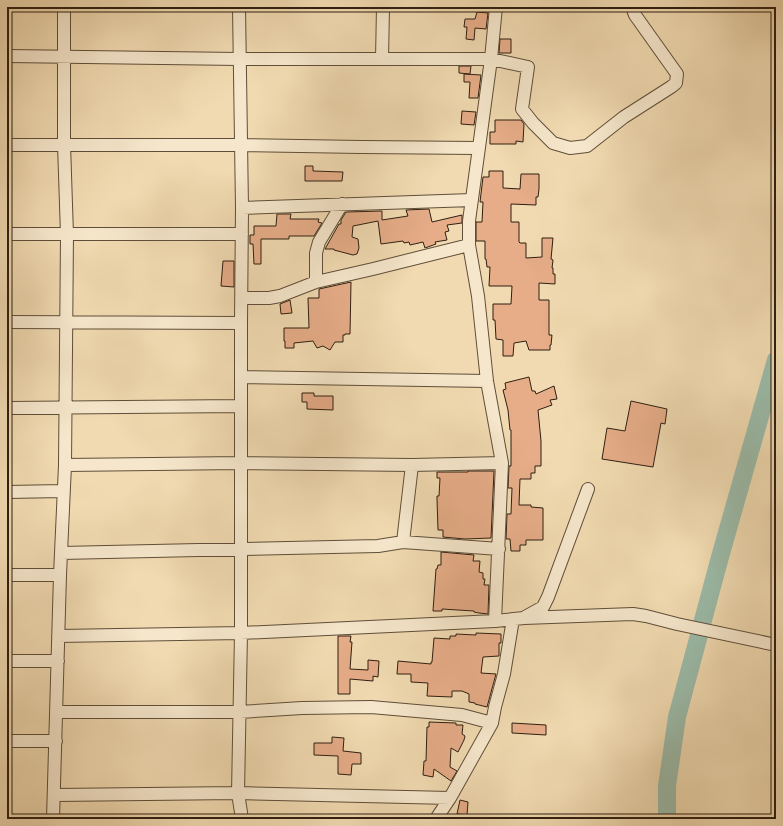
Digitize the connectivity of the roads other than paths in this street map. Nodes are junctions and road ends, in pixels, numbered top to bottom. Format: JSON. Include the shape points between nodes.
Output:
{"nodes":[{"id":1,"x":64,"y":7,"type":"edge"},
{"id":2,"x":239,"y":7,"type":"edge"},
{"id":3,"x":383,"y":7,"type":"edge"},
{"id":4,"x":496,"y":7,"type":"edge"},
{"id":5,"x":632,"y":7,"type":"edge"},
{"id":6,"x":7,"y":56,"type":"edge"},
{"id":7,"x":64,"y":56,"type":"junction"},
{"id":8,"x":240,"y":59,"type":"junction"},
{"id":9,"x":382,"y":59,"type":"junction"},
{"id":10,"x":491,"y":59,"type":"junction"},
{"id":11,"x":64,"y":144,"type":"junction"},
{"id":12,"x":7,"y":145,"type":"edge"},
{"id":13,"x":242,"y":145,"type":"junction"},
{"id":14,"x":479,"y":148,"type":"junction"},
{"id":15,"x":472,"y":200,"type":"junction"},
{"id":16,"x":342,"y":204,"type":"junction"},
{"id":17,"x":242,"y":208,"type":"junction"},
{"id":18,"x":7,"y":234,"type":"edge"},
{"id":19,"x":242,"y":234,"type":"junction"},
{"id":20,"x":67,"y":235,"type":"junction"},
{"id":21,"x":469,"y":245,"type":"junction"},
{"id":22,"x":316,"y":282,"type":"junction"},
{"id":23,"x":241,"y":298,"type":"junction"},
{"id":24,"x":7,"y":322,"type":"edge"},
{"id":25,"x":66,"y":323,"type":"junction"},
{"id":26,"x":241,"y":323,"type":"junction"},
{"id":27,"x":241,"y":377,"type":"junction"},
{"id":28,"x":487,"y":381,"type":"junction"},
{"id":29,"x":241,"y":406,"type":"junction"},
{"id":30,"x":65,"y":407,"type":"junction"},
{"id":31,"x":7,"y":408,"type":"edge"},
{"id":32,"x":241,"y":463,"type":"junction"},
{"id":33,"x":502,"y":463,"type":"junction"},
{"id":34,"x":412,"y":464,"type":"junction"},
{"id":35,"x":65,"y":465,"type":"junction"},
{"id":36,"x":588,"y":489,"type":"dead end"},
{"id":37,"x":63,"y":491,"type":"junction"},
{"id":38,"x":7,"y":492,"type":"edge"},
{"id":39,"x":403,"y":542,"type":"junction"},
{"id":40,"x":241,"y":548,"type":"junction"},
{"id":41,"x":499,"y":548,"type":"junction"},
{"id":42,"x":61,"y":553,"type":"junction"},
{"id":43,"x":7,"y":575,"type":"edge"},
{"id":44,"x":60,"y":575,"type":"junction"},
{"id":45,"x":519,"y":618,"type":"junction"},
{"id":46,"x":495,"y":620,"type":"junction"},
{"id":47,"x":241,"y":633,"type":"junction"},
{"id":48,"x":58,"y":636,"type":"junction"},
{"id":49,"x":776,"y":645,"type":"edge"},
{"id":50,"x":7,"y":661,"type":"edge"},
{"id":51,"x":58,"y":661,"type":"junction"},
{"id":52,"x":56,"y":712,"type":"junction"},
{"id":53,"x":240,"y":712,"type":"junction"},
{"id":54,"x":492,"y":723,"type":"junction"},
{"id":55,"x":7,"y":741,"type":"edge"},
{"id":56,"x":56,"y":741,"type":"junction"},
{"id":57,"x":238,"y":793,"type":"junction"},
{"id":58,"x":54,"y":795,"type":"junction"},
{"id":59,"x":450,"y":798,"type":"junction"},
{"id":60,"x":53,"y":819,"type":"edge"},
{"id":61,"x":242,"y":819,"type":"edge"},
{"id":62,"x":436,"y":819,"type":"edge"}],
"edges":[{"from":1,"to":7,"type":"street"},
{"from":2,"to":8,"type":"street"},
{"from":3,"to":9,"type":"street"},
{"from":4,"to":10,"type":"street"},
{"from":5,"to":10,"type":"street","via":[[677,74],[676,83],[624,117],[587,146],[570,148],[553,143],[522,109],[528,67]]},
{"from":6,"to":7,"type":"street"},
{"from":7,"to":8,"type":"street"},
{"from":7,"to":11,"type":"street"},
{"from":8,"to":9,"type":"street"},
{"from":8,"to":13,"type":"street"},
{"from":9,"to":10,"type":"street"},
{"from":10,"to":14,"type":"street"},
{"from":11,"to":12,"type":"street"},
{"from":11,"to":13,"type":"street"},
{"from":11,"to":20,"type":"street"},
{"from":13,"to":14,"type":"street"},
{"from":13,"to":17,"type":"street"},
{"from":14,"to":15,"type":"street"},
{"from":15,"to":16,"type":"street"},
{"from":15,"to":21,"type":"street"},
{"from":16,"to":17,"type":"street"},
{"from":16,"to":22,"type":"street","via":[[319,242],[316,253]]},
{"from":17,"to":19,"type":"street"},
{"from":18,"to":20,"type":"street"},
{"from":19,"to":20,"type":"street"},
{"from":19,"to":23,"type":"street"},
{"from":20,"to":25,"type":"street"},
{"from":21,"to":22,"type":"street"},
{"from":21,"to":28,"type":"street","via":[[478,296]]},
{"from":22,"to":23,"type":"street","via":[[280,296]]},
{"from":23,"to":26,"type":"street"},
{"from":24,"to":25,"type":"street"},
{"from":25,"to":26,"type":"street"},
{"from":25,"to":30,"type":"street"},
{"from":26,"to":27,"type":"street"},
{"from":27,"to":28,"type":"street"},
{"from":27,"to":29,"type":"street"},
{"from":28,"to":33,"type":"street"},
{"from":29,"to":30,"type":"street"},
{"from":29,"to":32,"type":"street"},
{"from":30,"to":31,"type":"street"},
{"from":30,"to":35,"type":"street"},
{"from":32,"to":34,"type":"street"},
{"from":32,"to":35,"type":"street"},
{"from":32,"to":40,"type":"street"},
{"from":33,"to":34,"type":"street"},
{"from":33,"to":41,"type":"street"},
{"from":34,"to":39,"type":"street"},
{"from":35,"to":37,"type":"street"},
{"from":36,"to":45,"type":"street","via":[[543,607]]},
{"from":37,"to":38,"type":"street"},
{"from":37,"to":42,"type":"street"},
{"from":39,"to":40,"type":"street","via":[[378,546]]},
{"from":39,"to":41,"type":"street"},
{"from":40,"to":42,"type":"street"},
{"from":40,"to":47,"type":"street"},
{"from":41,"to":46,"type":"street"},
{"from":42,"to":44,"type":"street"},
{"from":43,"to":44,"type":"street"},
{"from":44,"to":48,"type":"street"},
{"from":45,"to":46,"type":"street"},
{"from":45,"to":49,"type":"street","via":[[632,614]]},
{"from":45,"to":54,"type":"street"},
{"from":46,"to":47,"type":"street"},
{"from":47,"to":48,"type":"street"},
{"from":47,"to":53,"type":"street"},
{"from":48,"to":51,"type":"street"},
{"from":50,"to":51,"type":"street"},
{"from":51,"to":52,"type":"street"},
{"from":52,"to":53,"type":"street"},
{"from":52,"to":56,"type":"street"},
{"from":53,"to":54,"type":"street","via":[[302,708],[371,708],[462,715]]},
{"from":53,"to":57,"type":"street"},
{"from":54,"to":59,"type":"street"},
{"from":55,"to":56,"type":"street"},
{"from":56,"to":58,"type":"street"},
{"from":57,"to":58,"type":"street"},
{"from":57,"to":59,"type":"street"},
{"from":57,"to":61,"type":"street"},
{"from":58,"to":60,"type":"street"},
{"from":59,"to":62,"type":"street"}]}
